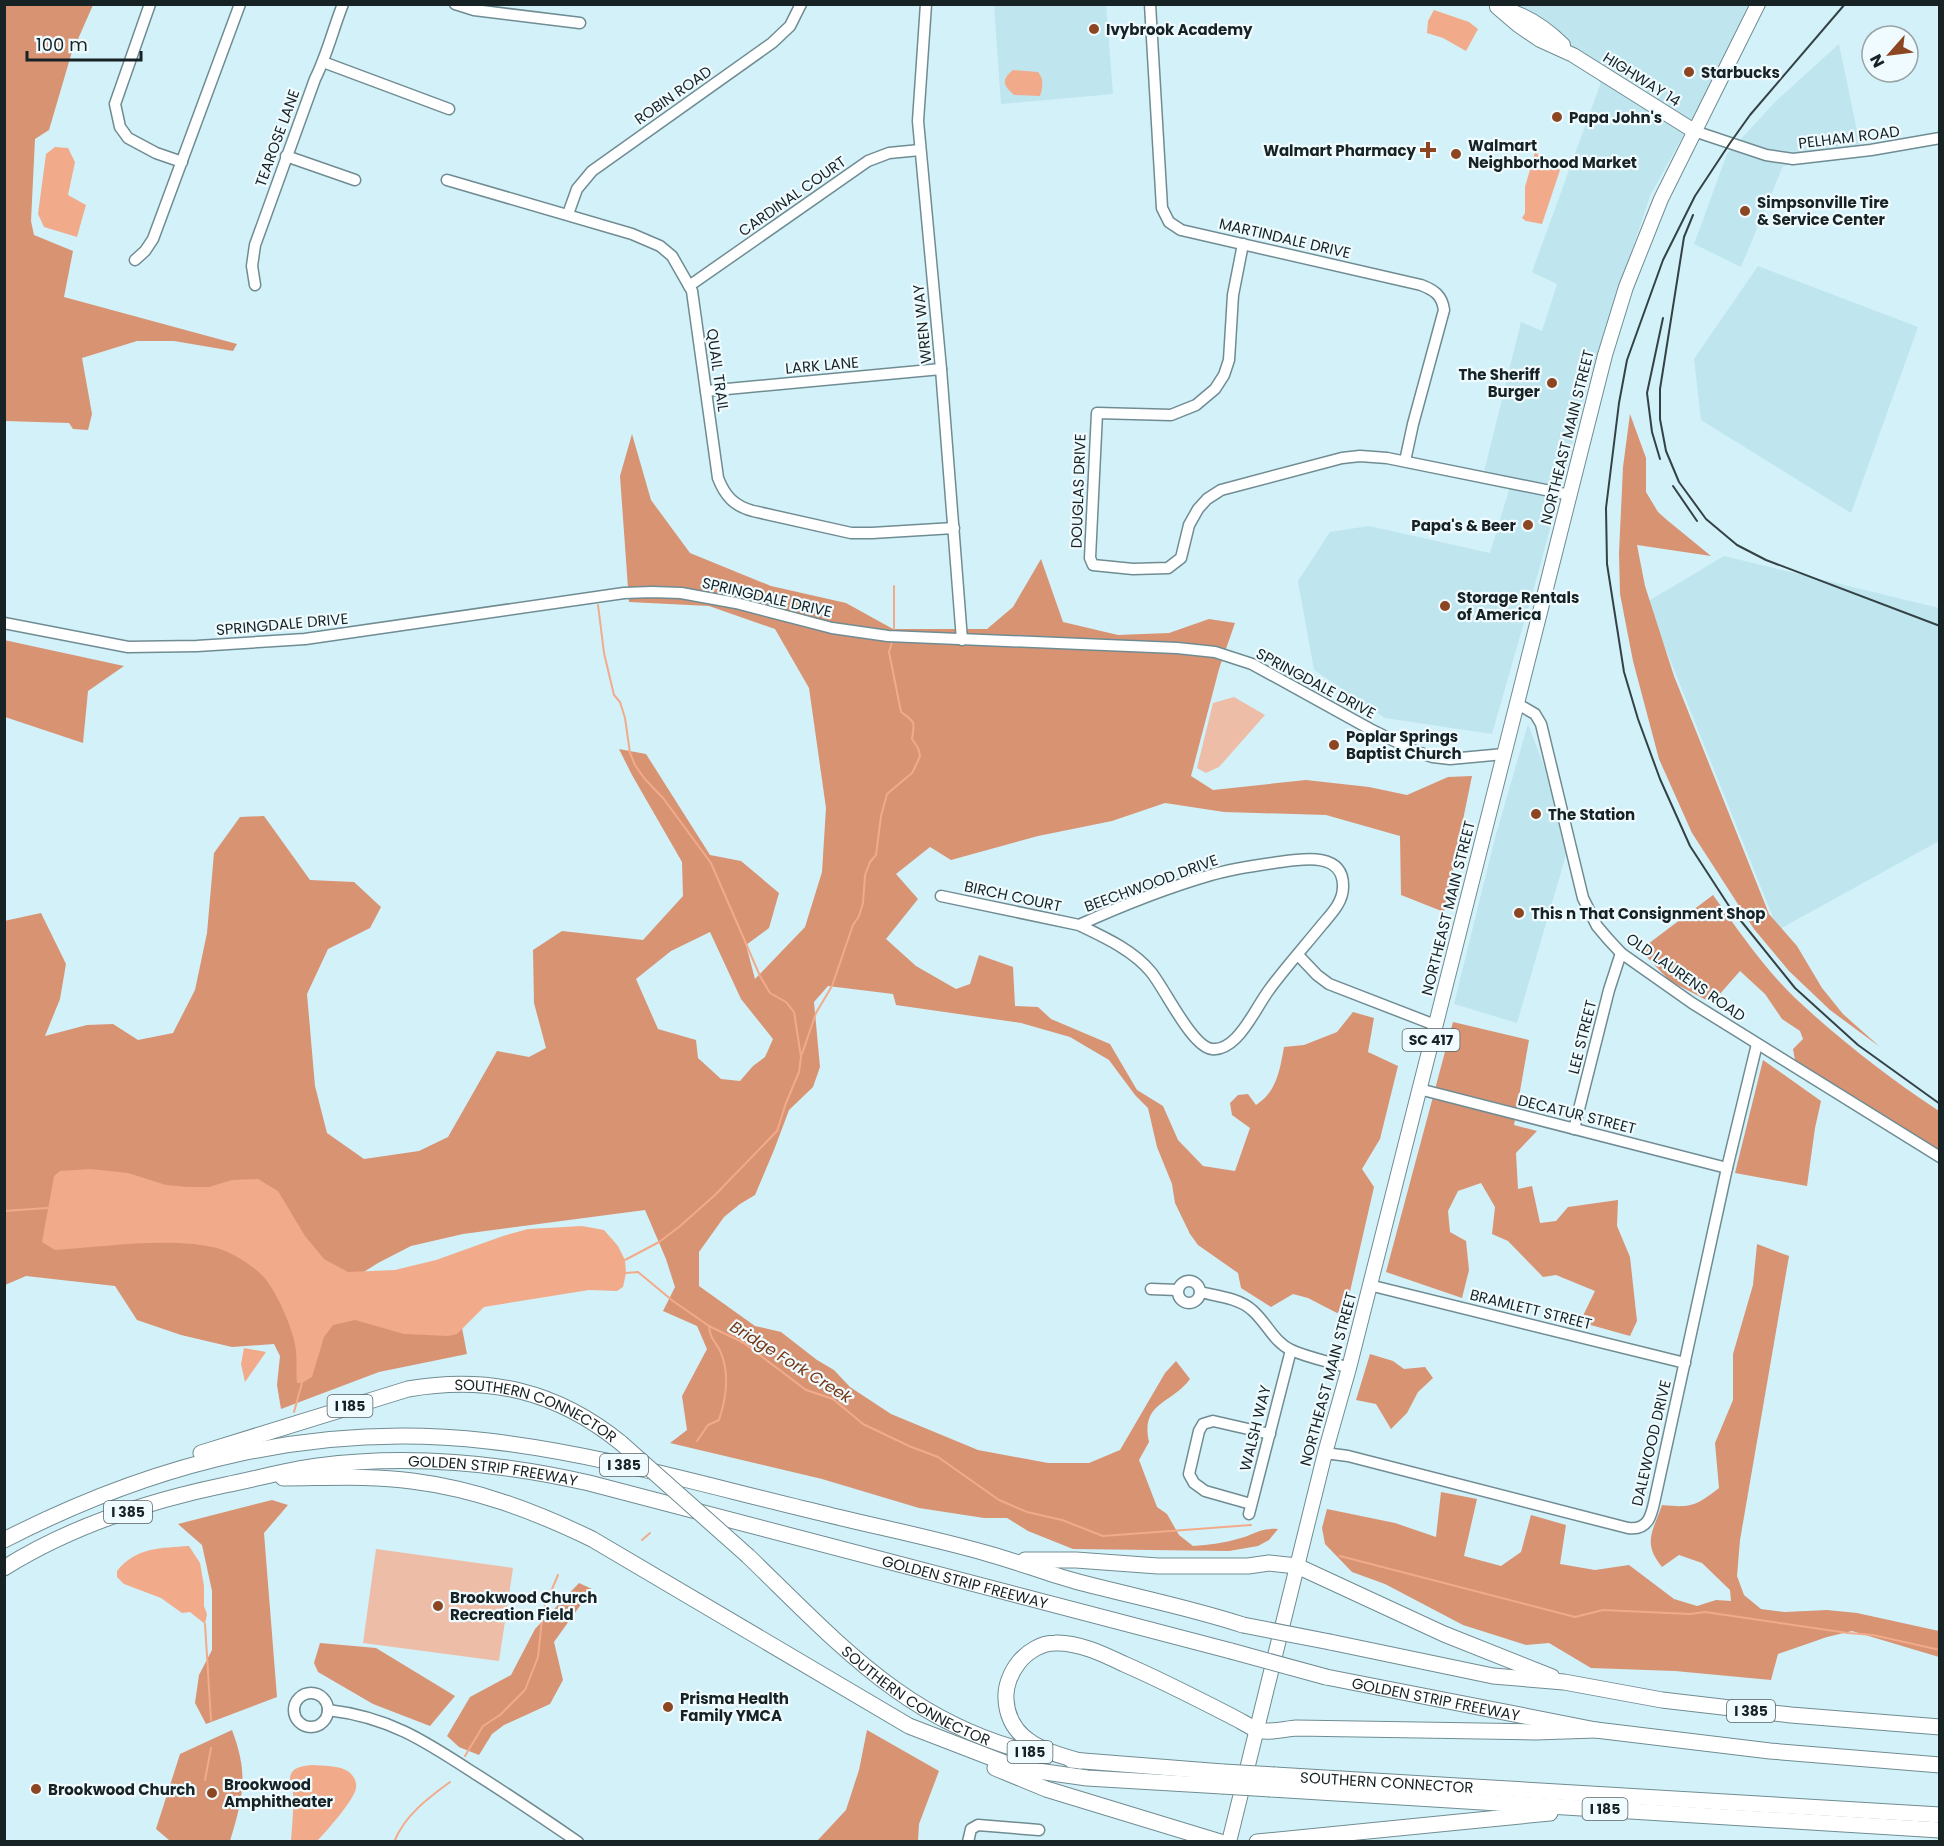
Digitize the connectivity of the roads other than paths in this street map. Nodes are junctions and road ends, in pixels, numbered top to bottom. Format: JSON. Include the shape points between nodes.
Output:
{"nodes":[{"id":1,"x":150,"y":4,"type":"edge"},
{"id":2,"x":240,"y":4,"type":"edge"},
{"id":3,"x":342,"y":4,"type":"edge"},
{"id":4,"x":455,"y":4,"type":"edge"},
{"id":5,"x":801,"y":4,"type":"edge"},
{"id":6,"x":926,"y":4,"type":"edge"},
{"id":7,"x":1150,"y":4,"type":"edge"},
{"id":8,"x":1758,"y":4,"type":"edge"},
{"id":9,"x":1495,"y":6,"type":"edge"},
{"id":10,"x":580,"y":22,"type":"dead end"},
{"id":11,"x":323,"y":62,"type":"junction"},
{"id":12,"x":448,"y":109,"type":"dead end"},
{"id":13,"x":1694,"y":131,"type":"junction"},
{"id":14,"x":1940,"y":138,"type":"edge"},
{"id":15,"x":920,"y":150,"type":"junction"},
{"id":16,"x":286,"y":156,"type":"junction"},
{"id":17,"x":182,"y":162,"type":"junction"},
{"id":18,"x":355,"y":180,"type":"dead end"},
{"id":19,"x":447,"y":180,"type":"dead end"},
{"id":20,"x":568,"y":214,"type":"junction"},
{"id":21,"x":1244,"y":244,"type":"junction"},
{"id":22,"x":135,"y":260,"type":"dead end"},
{"id":23,"x":255,"y":285,"type":"dead end"},
{"id":24,"x":689,"y":286,"type":"junction"},
{"id":25,"x":941,"y":369,"type":"junction"},
{"id":26,"x":706,"y":391,"type":"junction"},
{"id":27,"x":1405,"y":462,"type":"junction"},
{"id":28,"x":1570,"y":495,"type":"junction"},
{"id":29,"x":954,"y":528,"type":"junction"},
{"id":30,"x":4,"y":623,"type":"edge"},
{"id":31,"x":962,"y":640,"type":"junction"},
{"id":32,"x":1516,"y":703,"type":"junction"},
{"id":33,"x":1504,"y":754,"type":"junction"},
{"id":34,"x":941,"y":896,"type":"dead end"},
{"id":35,"x":1079,"y":926,"type":"junction"},
{"id":36,"x":1621,"y":953,"type":"junction"},
{"id":37,"x":1298,"y":955,"type":"junction"},
{"id":38,"x":1435,"y":1025,"type":"junction"},
{"id":39,"x":1757,"y":1044,"type":"junction"},
{"id":40,"x":1419,"y":1089,"type":"junction"},
{"id":41,"x":1574,"y":1129,"type":"junction"},
{"id":42,"x":1940,"y":1157,"type":"edge"},
{"id":43,"x":1727,"y":1168,"type":"junction"},
{"id":44,"x":1369,"y":1285,"type":"junction"},
{"id":45,"x":1151,"y":1289,"type":"dead end"},
{"id":46,"x":1291,"y":1350,"type":"junction"},
{"id":47,"x":1685,"y":1363,"type":"junction"},
{"id":48,"x":1349,"y":1368,"type":"junction"},
{"id":49,"x":1270,"y":1434,"type":"junction"},
{"id":50,"x":1325,"y":1453,"type":"junction"},
{"id":51,"x":259,"y":1478,"type":"junction"},
{"id":52,"x":80,"y":1503,"type":"junction"},
{"id":53,"x":4,"y":1540,"type":"edge"},
{"id":54,"x":1010,"y":1560,"type":"junction"},
{"id":55,"x":1298,"y":1566,"type":"junction"},
{"id":56,"x":4,"y":1568,"type":"edge"},
{"id":57,"x":1564,"y":1682,"type":"junction"},
{"id":58,"x":328,"y":1710,"type":"dead end"},
{"id":59,"x":909,"y":1726,"type":"junction"},
{"id":60,"x":1940,"y":1727,"type":"edge"},
{"id":61,"x":1257,"y":1730,"type":"junction"},
{"id":62,"x":1596,"y":1730,"type":"junction"},
{"id":63,"x":1080,"y":1761,"type":"junction"},
{"id":64,"x":1940,"y":1765,"type":"edge"},
{"id":65,"x":1222,"y":1779,"type":"junction"},
{"id":66,"x":1273,"y":1782,"type":"junction"},
{"id":67,"x":1597,"y":1809,"type":"junction"},
{"id":68,"x":1940,"y":1815,"type":"edge"},
{"id":69,"x":1039,"y":1830,"type":"dead end"},
{"id":70,"x":1940,"y":1830,"type":"edge"},
{"id":71,"x":578,"y":1842,"type":"edge"},
{"id":72,"x":968,"y":1842,"type":"edge"},
{"id":73,"x":1220,"y":1842,"type":"edge"},
{"id":74,"x":1229,"y":1842,"type":"edge"},
{"id":75,"x":1257,"y":1842,"type":"edge"}],
"edges":[{"from":1,"to":17,"type":"street","via":[[115,104],[120,127],[128,138]]},
{"from":2,"to":17,"type":"street"},
{"from":3,"to":11,"type":"street","name":"TEAROSE LANE"},
{"from":4,"to":10,"type":"street","via":[[474,10]]},
{"from":5,"to":20,"type":"street","name":"ROBIN ROAD","via":[[790,26],[772,43],[592,171],[577,189]]},
{"from":6,"to":15,"type":"street","name":"WREN WAY","via":[[918,100]]},
{"from":7,"to":21,"type":"street","name":"MARTINDALE DRIVE","via":[[1163,211],[1176,228]]},
{"from":8,"to":13,"type":"main road","name":"NORTHEAST MAIN STREET"},
{"from":9,"to":13,"type":"main road","name":"HIGHWAY 14","via":[[1518,12],[1555,37],[1573,55]]},
{"from":11,"to":12,"type":"street"},
{"from":11,"to":16,"type":"street","name":"TEAROSE LANE"},
{"from":13,"to":14,"type":"street","name":"PELHAM ROAD","via":[[1766,155],[1793,159]]},
{"from":13,"to":28,"type":"main road","name":"NORTHEAST MAIN STREET","number":"SC 417","via":[[1655,212],[1626,286],[1601,367]]},
{"from":15,"to":24,"type":"street","name":"CARDINAL COURT","via":[[889,153],[868,161]]},
{"from":15,"to":25,"type":"street","name":"WREN WAY"},
{"from":16,"to":18,"type":"street"},
{"from":16,"to":23,"type":"street","name":"TEAROSE LANE","via":[[255,245]]},
{"from":17,"to":22,"type":"street","via":[[153,239]]},
{"from":19,"to":20,"type":"street","name":"QUAIL TRAIL"},
{"from":20,"to":24,"type":"street","name":"QUAIL TRAIL","via":[[660,246],[676,261]]},
{"from":21,"to":27,"type":"street","name":"MARTINDALE DRIVE","via":[[1421,285],[1440,296],[1444,310]]},
{"from":21,"to":27,"type":"street","name":"DOUGLAS DRIVE","via":[[1233,295],[1229,360],[1215,389],[1196,405],[1171,415],[1097,413],[1090,563],[1104,568],[1158,570],[1172,566],[1180,558],[1198,509],[1226,489],[1349,457]]},
{"from":24,"to":26,"type":"street","name":"QUAIL TRAIL"},
{"from":25,"to":26,"type":"street","name":"LARK LANE"},
{"from":25,"to":29,"type":"street","name":"WREN WAY"},
{"from":26,"to":29,"type":"street","name":"QUAIL TRAIL","via":[[718,478],[728,498],[738,506],[851,533]]},
{"from":27,"to":28,"type":"street","name":"DOUGLAS DRIVE"},
{"from":28,"to":32,"type":"main road","name":"NORTHEAST MAIN STREET","number":"SC 417"},
{"from":29,"to":31,"type":"street","name":"WREN WAY"},
{"from":30,"to":31,"type":"street","name":"SPRINGDALE DRIVE","via":[[121,646],[196,646],[305,639],[652,591],[717,599],[845,631]]},
{"from":31,"to":33,"type":"street","name":"SPRINGDALE DRIVE","via":[[1215,652],[1252,664],[1417,752],[1450,759]]},
{"from":32,"to":33,"type":"main road","name":"NORTHEAST MAIN STREET","number":"SC 417"},
{"from":32,"to":36,"type":"street","name":"OLD LAURENS ROAD","via":[[1535,714],[1541,724],[1583,898],[1597,927]]},
{"from":33,"to":38,"type":"main road","name":"NORTHEAST MAIN STREET","number":"SC 417"},
{"from":34,"to":35,"type":"street","name":"BIRCH COURT"},
{"from":35,"to":37,"type":"street","name":"BEECHWOOD DRIVE","via":[[1142,962],[1194,1038],[1202,1046],[1214,1049],[1227,1046],[1238,1037],[1270,988]]},
{"from":35,"to":37,"type":"street","name":"BEECHWOOD DRIVE","via":[[1212,874],[1319,859],[1338,871],[1342,892],[1335,908]]},
{"from":36,"to":39,"type":"street","name":"OLD LAURENS ROAD"},
{"from":36,"to":41,"type":"street","name":"LEE STREET"},
{"from":37,"to":38,"type":"street","via":[[1329,984]]},
{"from":38,"to":40,"type":"main road","name":"NORTHEAST MAIN STREET","number":"SC 417"},
{"from":39,"to":42,"type":"street","name":"OLD LAURENS ROAD"},
{"from":39,"to":43,"type":"street","name":"DALEWOOD DRIVE"},
{"from":40,"to":41,"type":"street","name":"DECATUR STREET"},
{"from":40,"to":44,"type":"main road","name":"NORTHEAST MAIN STREET","number":"SC 417"},
{"from":41,"to":43,"type":"street","name":"DECATUR STREET"},
{"from":43,"to":47,"type":"street","name":"DALEWOOD DRIVE"},
{"from":44,"to":47,"type":"street","name":"BRAMLETT STREET"},
{"from":44,"to":48,"type":"main road","name":"NORTHEAST MAIN STREET","number":"SC 417"},
{"from":45,"to":46,"type":"street","via":[[1178,1290],[1188,1281],[1198,1285],[1200,1292],[1244,1304],[1270,1334]]},
{"from":46,"to":48,"type":"street"},
{"from":46,"to":49,"type":"street","name":"WALSH WAY"},
{"from":47,"to":50,"type":"street","name":"DALEWOOD DRIVE","via":[[1649,1520],[1638,1529]]},
{"from":48,"to":50,"type":"main road","name":"NORTHEAST MAIN STREET","number":"SC 417"},
{"from":49,"to":49,"type":"street","name":"WALSH WAY","via":[[1213,1421],[1203,1424],[1189,1474],[1194,1484],[1250,1509]]},
{"from":50,"to":55,"type":"main road","name":"NORTHEAST MAIN STREET","number":"SC 417"},
{"from":51,"to":56,"type":"highway","name":"GOLDEN STRIP FREEWAY","number":"I 385","via":[[177,1495],[105,1520]]},
{"from":51,"to":59,"type":"highway","name":"SOUTHERN CONNECTOR","number":"I 185","via":[[363,1477],[412,1481],[460,1489],[517,1506],[592,1539]]},
{"from":51,"to":62,"type":"highway","name":"GOLDEN STRIP FREEWAY","number":"I 385","bridge":true,"via":[[321,1465],[409,1461],[540,1472],[1326,1677]]},
{"from":52,"to":53,"type":"highway","name":"GOLDEN STRIP FREEWAY","number":"I 385"},
{"from":52,"to":54,"type":"highway","name":"GOLDEN STRIP FREEWAY","number":"I 385","via":[[177,1468],[272,1447],[336,1439],[485,1440],[576,1454]]},
{"from":52,"to":63,"type":"highway","name":"SOUTHERN CONNECTOR","number":"I 185","bridge":true,"via":[[122,1480],[408,1389],[462,1383],[542,1396],[585,1416],[621,1443],[859,1662],[903,1696],[992,1741]]},
{"from":54,"to":55,"type":"highway"},
{"from":54,"to":57,"type":"highway","name":"GOLDEN STRIP FREEWAY","number":"I 385","bridge":true,"via":[[1074,1581],[1243,1625],[1493,1676]]},
{"from":55,"to":57,"type":"highway","via":[[1444,1634]]},
{"from":55,"to":61,"type":"main road","name":"NORTHEAST MAIN STREET","number":"SC 417"},
{"from":57,"to":60,"type":"highway","name":"GOLDEN STRIP FREEWAY","number":"I 385","via":[[1638,1697],[1742,1710]]},
{"from":58,"to":71,"type":"street","via":[[390,1724],[412,1734]]},
{"from":59,"to":65,"type":"highway","name":"SOUTHERN CONNECTOR","number":"I 185","via":[[1005,1763],[1038,1771],[1087,1778]]},
{"from":59,"to":73,"type":"highway","via":[[1046,1789]]},
{"from":61,"to":62,"type":"highway"},
{"from":61,"to":63,"type":"highway","via":[[1113,1658],[1084,1647],[1044,1645],[1030,1652],[1013,1670],[1006,1695],[1011,1720],[1031,1744]]},
{"from":61,"to":74,"type":"main road","name":"NORTHEAST MAIN STREET","number":"SC 417"},
{"from":62,"to":64,"type":"highway","name":"GOLDEN STRIP FREEWAY","number":"I 385","via":[[1770,1751]]},
{"from":63,"to":65,"type":"highway","name":"SOUTHERN CONNECTOR","number":"I 185"},
{"from":65,"to":66,"type":"highway","name":"SOUTHERN CONNECTOR","number":"I 185","bridge":true},
{"from":66,"to":67,"type":"highway","name":"SOUTHERN CONNECTOR","number":"I 185"},
{"from":66,"to":68,"type":"highway","name":"SOUTHERN CONNECTOR","number":"I 185"},
{"from":67,"to":70,"type":"highway","name":"SOUTHERN CONNECTOR","number":"I 185"},
{"from":67,"to":75,"type":"highway"},
{"from":69,"to":72,"type":"street","via":[[978,1825],[969,1832]]}]}
